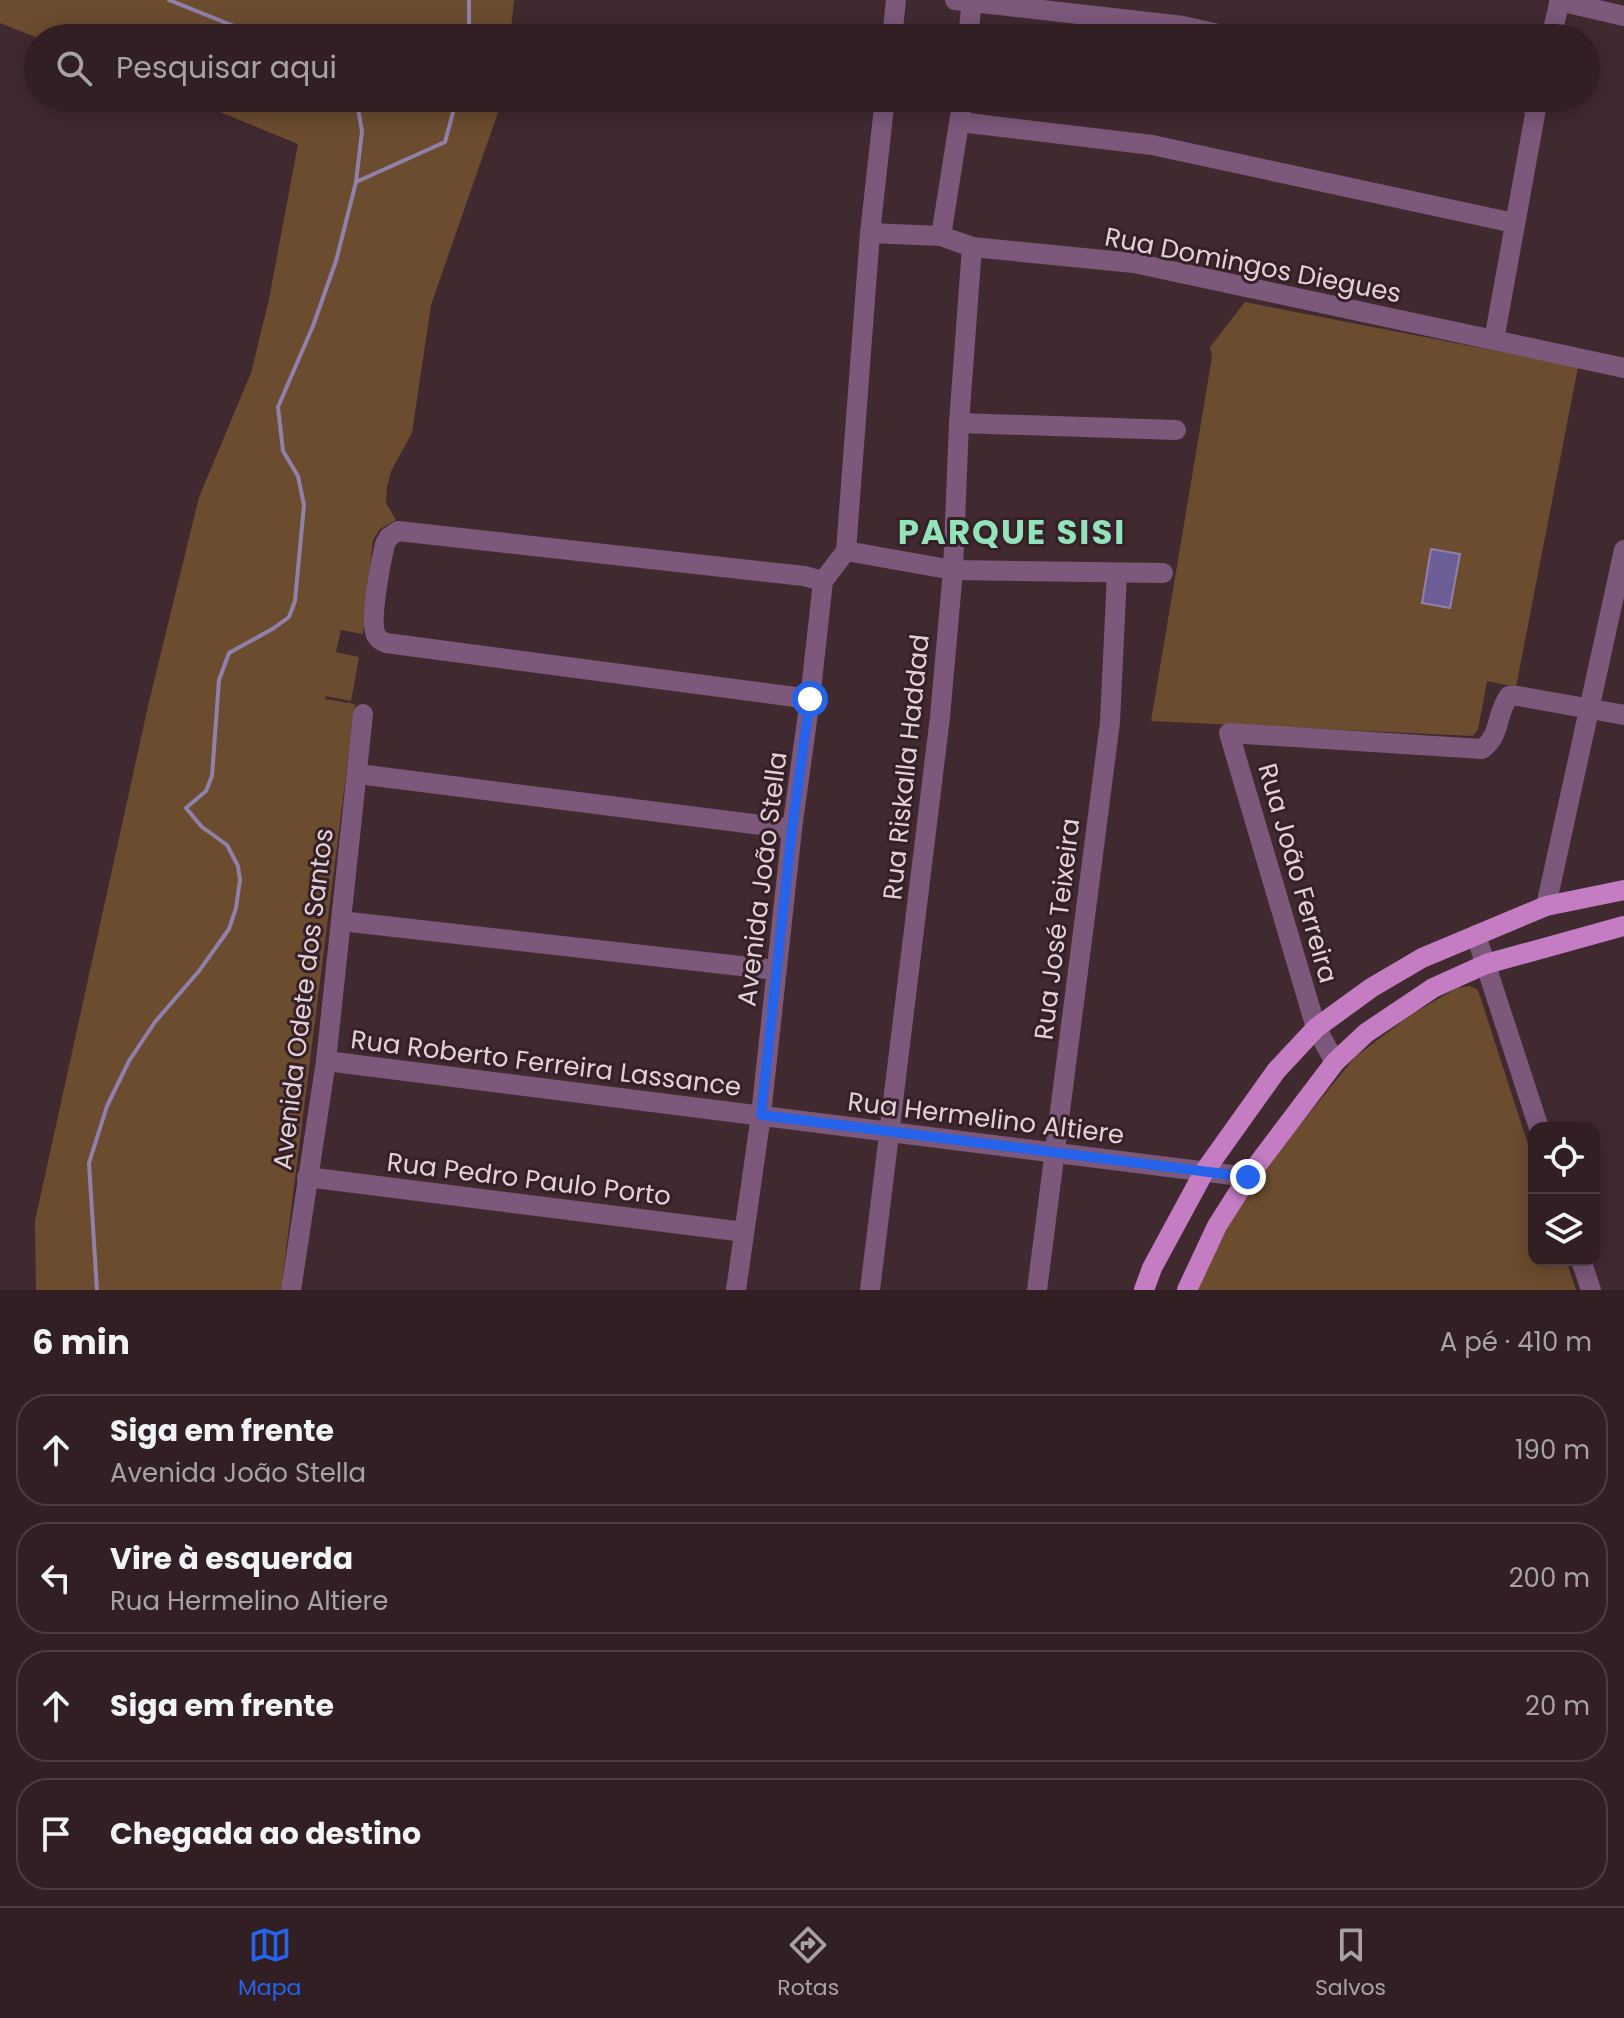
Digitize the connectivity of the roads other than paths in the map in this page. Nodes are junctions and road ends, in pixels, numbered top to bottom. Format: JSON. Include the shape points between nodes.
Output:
{"nodes":[{"id":1,"x":896,"y":0,"type":"edge"},
{"id":2,"x":966,"y":1,"type":"edge"},
{"id":3,"x":1560,"y":1,"type":"edge"},
{"id":4,"x":1624,"y":16,"type":"edge"},
{"id":5,"x":893,"y":24,"type":"edge"},
{"id":6,"x":967,"y":24,"type":"edge"},
{"id":7,"x":1166,"y":24,"type":"edge"},
{"id":8,"x":1554,"y":24,"type":"edge"},
{"id":9,"x":883,"y":112,"type":"edge"},
{"id":10,"x":961,"y":112,"type":"edge"},
{"id":11,"x":1535,"y":112,"type":"edge"},
{"id":12,"x":960,"y":122,"type":"junction"},
{"id":13,"x":1514,"y":223,"type":"junction"},
{"id":14,"x":870,"y":233,"type":"junction"},
{"id":15,"x":941,"y":236,"type":"junction"},
{"id":16,"x":972,"y":247,"type":"junction"},
{"id":17,"x":1494,"y":340,"type":"junction"},
{"id":18,"x":1624,"y":368,"type":"edge"},
{"id":19,"x":959,"y":423,"type":"junction"},
{"id":20,"x":1176,"y":430,"type":"dead end"},
{"id":21,"x":1624,"y":550,"type":"edge"},
{"id":22,"x":846,"y":551,"type":"junction"},
{"id":23,"x":953,"y":570,"type":"junction"},
{"id":24,"x":1117,"y":573,"type":"junction"},
{"id":25,"x":1163,"y":573,"type":"dead end"},
{"id":26,"x":823,"y":581,"type":"junction"},
{"id":27,"x":810,"y":699,"type":"junction"},
{"id":28,"x":1588,"y":707,"type":"junction"},
{"id":29,"x":363,"y":714,"type":"dead end"},
{"id":30,"x":1624,"y":715,"type":"edge"},
{"id":31,"x":358,"y":774,"type":"junction"},
{"id":32,"x":792,"y":829,"type":"junction"},
{"id":33,"x":1624,"y":890,"type":"edge"},
{"id":34,"x":1546,"y":906,"type":"junction"},
{"id":35,"x":341,"y":921,"type":"junction"},
{"id":36,"x":1624,"y":926,"type":"edge"},
{"id":37,"x":1476,"y":935,"type":"junction"},
{"id":38,"x":1486,"y":964,"type":"junction"},
{"id":39,"x":776,"y":970,"type":"junction"},
{"id":40,"x":1316,"y":1028,"type":"junction"},
{"id":41,"x":326,"y":1061,"type":"junction"},
{"id":42,"x":1335,"y":1062,"type":"junction"},
{"id":43,"x":761,"y":1115,"type":"junction"},
{"id":44,"x":1537,"y":1122,"type":"edge"},
{"id":45,"x":891,"y":1132,"type":"junction"},
{"id":46,"x":1055,"y":1152,"type":"junction"},
{"id":47,"x":1204,"y":1172,"type":"junction"},
{"id":48,"x":307,"y":1177,"type":"junction"},
{"id":49,"x":1248,"y":1177,"type":"junction"},
{"id":50,"x":744,"y":1232,"type":"junction"},
{"id":51,"x":1583,"y":1266,"type":"edge"},
{"id":52,"x":291,"y":1290,"type":"edge"},
{"id":53,"x":736,"y":1290,"type":"edge"},
{"id":54,"x":870,"y":1290,"type":"edge"},
{"id":55,"x":1037,"y":1290,"type":"edge"},
{"id":56,"x":1144,"y":1290,"type":"edge"},
{"id":57,"x":1187,"y":1290,"type":"edge"},
{"id":58,"x":1591,"y":1290,"type":"edge"}],
"edges":[{"from":1,"to":5,"type":"street"},
{"from":2,"to":6,"type":"street"},
{"from":2,"to":7,"type":"street"},
{"from":3,"to":4,"type":"street"},
{"from":3,"to":8,"type":"street"},
{"from":9,"to":14,"type":"street"},
{"from":10,"to":12,"type":"street"},
{"from":11,"to":13,"type":"street"},
{"from":12,"to":13,"type":"street","via":[[1152,145]]},
{"from":12,"to":15,"type":"street"},
{"from":13,"to":17,"type":"street"},
{"from":14,"to":15,"type":"street","name":"Rua Domingos Diegues"},
{"from":14,"to":22,"type":"street"},
{"from":15,"to":16,"type":"street","name":"Rua Domingos Diegues"},
{"from":16,"to":17,"type":"street","name":"Rua Domingos Diegues","via":[[1134,263]]},
{"from":16,"to":19,"type":"street","name":"Rua Riskalla Haddad"},
{"from":17,"to":18,"type":"street","name":"Rua Domingos Diegues"},
{"from":19,"to":20,"type":"street"},
{"from":19,"to":23,"type":"street","name":"Rua Riskalla Haddad"},
{"from":21,"to":28,"type":"street"},
{"from":22,"to":23,"type":"street"},
{"from":22,"to":26,"type":"street"},
{"from":23,"to":24,"type":"street"},
{"from":23,"to":45,"type":"street","name":"Rua Riskalla Haddad"},
{"from":24,"to":25,"type":"street"},
{"from":24,"to":46,"type":"street","name":"Rua José Teixeira","via":[[1110,722]]},
{"from":26,"to":27,"type":"street","name":"Avenida João Stella"},
{"from":26,"to":27,"type":"street","via":[[398,531],[385,544],[374,620],[377,637],[386,643]]},
{"from":27,"to":32,"type":"street","name":"Avenida João Stella"},
{"from":28,"to":30,"type":"street"},
{"from":28,"to":34,"type":"street"},
{"from":28,"to":40,"type":"street","name":"Rua João Ferreira","via":[[1509,696],[1491,742],[1482,749],[1229,733]]},
{"from":29,"to":31,"type":"street","name":"Avenida Odete dos Santos"},
{"from":31,"to":32,"type":"street"},
{"from":31,"to":35,"type":"street","name":"Avenida Odete dos Santos"},
{"from":32,"to":39,"type":"street","name":"Avenida João Stella"},
{"from":33,"to":34,"type":"main road"},
{"from":34,"to":37,"type":"main road"},
{"from":35,"to":39,"type":"street"},
{"from":35,"to":41,"type":"street","name":"Avenida Odete dos Santos"},
{"from":36,"to":38,"type":"main road"},
{"from":37,"to":38,"type":"street"},
{"from":37,"to":40,"type":"main road","via":[[1422,958]]},
{"from":38,"to":42,"type":"main road","via":[[1391,1015]]},
{"from":38,"to":44,"type":"street"},
{"from":39,"to":43,"type":"street","name":"Avenida João Stella"},
{"from":40,"to":42,"type":"street","name":"Rua João Ferreira"},
{"from":40,"to":47,"type":"main road","via":[[1276,1071]]},
{"from":41,"to":43,"type":"street","name":"Rua Roberto Ferreira Lassance"},
{"from":41,"to":48,"type":"street","name":"Avenida Odete dos Santos"},
{"from":42,"to":49,"type":"main road"},
{"from":43,"to":45,"type":"street","name":"Rua Hermelino Altiere"},
{"from":43,"to":50,"type":"street","name":"Avenida João Stella"},
{"from":45,"to":46,"type":"street","name":"Rua Hermelino Altiere"},
{"from":45,"to":54,"type":"street","name":"Rua Riskalla Haddad"},
{"from":46,"to":47,"type":"street","name":"Rua Hermelino Altiere"},
{"from":46,"to":55,"type":"street","name":"Rua José Teixeira"},
{"from":47,"to":49,"type":"street","name":"Rua Hermelino Altiere"},
{"from":47,"to":56,"type":"main road"},
{"from":48,"to":50,"type":"street","name":"Rua Pedro Paulo Porto"},
{"from":48,"to":52,"type":"street","name":"Avenida Odete dos Santos"},
{"from":49,"to":57,"type":"main road","via":[[1217,1226]]},
{"from":50,"to":53,"type":"street","name":"Avenida João Stella"},
{"from":51,"to":58,"type":"street"}]}
